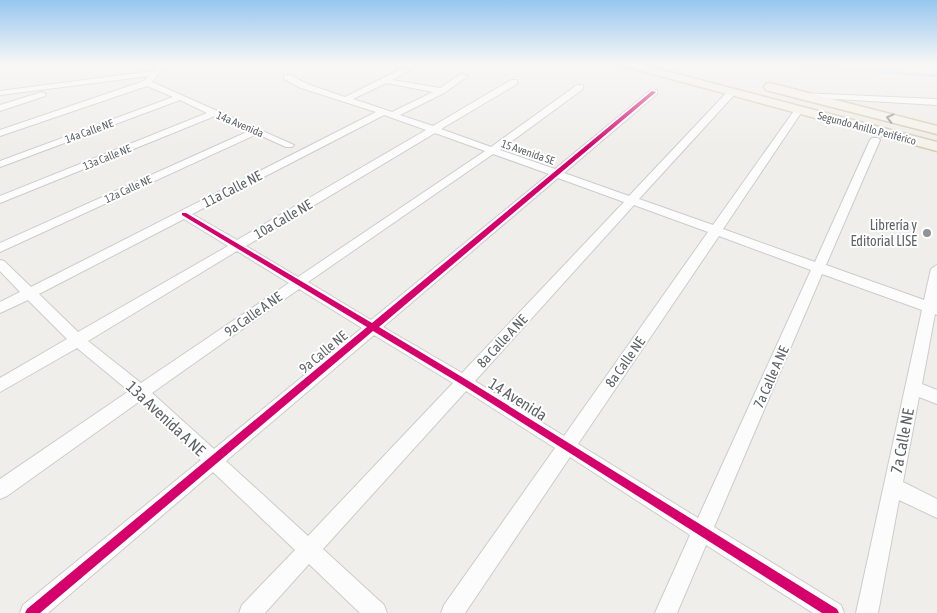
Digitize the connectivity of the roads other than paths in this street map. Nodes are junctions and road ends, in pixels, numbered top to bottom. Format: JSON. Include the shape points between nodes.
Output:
{"nodes":[{"id":1,"x":51,"y":92,"type":"edge"},
{"id":2,"x":122,"y":92,"type":"edge"},
{"id":3,"x":165,"y":92,"type":"edge"},
{"id":4,"x":323,"y":92,"type":"edge"},
{"id":5,"x":363,"y":92,"type":"edge"},
{"id":6,"x":440,"y":92,"type":"edge"},
{"id":7,"x":498,"y":92,"type":"edge"},
{"id":8,"x":574,"y":92,"type":"edge"},
{"id":9,"x":654,"y":92,"type":"dead end"},
{"id":10,"x":732,"y":92,"type":"joint"},
{"id":11,"x":774,"y":92,"type":"edge"},
{"id":12,"x":178,"y":98,"type":"junction"},
{"id":13,"x":347,"y":99,"type":"junction"},
{"id":14,"x":799,"y":102,"type":"junction"},
{"id":15,"x":937,"y":102,"type":"edge"},
{"id":16,"x":0,"y":108,"type":"edge"},
{"id":17,"x":214,"y":113,"type":"junction"},
{"id":18,"x":388,"y":113,"type":"junction"},
{"id":19,"x":436,"y":130,"type":"junction"},
{"id":20,"x":937,"y":130,"type":"edge"},
{"id":21,"x":256,"y":131,"type":"junction"},
{"id":22,"x":0,"y":133,"type":"edge"},
{"id":23,"x":875,"y":140,"type":"dead end"},
{"id":24,"x":289,"y":145,"type":"dead end"},
{"id":25,"x":937,"y":147,"type":"edge"},
{"id":26,"x":492,"y":151,"type":"junction"},
{"id":27,"x":0,"y":164,"type":"edge"},
{"id":28,"x":556,"y":173,"type":"junction"},
{"id":29,"x":0,"y":200,"type":"edge"},
{"id":30,"x":632,"y":200,"type":"junction"},
{"id":31,"x":184,"y":214,"type":"junction"},
{"id":32,"x":716,"y":231,"type":"junction"},
{"id":33,"x":237,"y":246,"type":"junction"},
{"id":34,"x":0,"y":248,"type":"edge"},
{"id":35,"x":0,"y":264,"type":"edge"},
{"id":36,"x":819,"y":267,"type":"junction"},
{"id":37,"x":937,"y":269,"type":"edge"},
{"id":38,"x":298,"y":282,"type":"junction"},
{"id":39,"x":29,"y":293,"type":"junction"},
{"id":40,"x":0,"y":308,"type":"edge"},
{"id":41,"x":933,"y":309,"type":"edge"},
{"id":42,"x":373,"y":327,"type":"junction"},
{"id":43,"x":77,"y":340,"type":"junction"},
{"id":44,"x":464,"y":382,"type":"junction"},
{"id":45,"x":0,"y":386,"type":"edge"},
{"id":46,"x":913,"y":387,"type":"junction"},
{"id":47,"x":140,"y":392,"type":"junction"},
{"id":48,"x":937,"y":397,"type":"edge"},
{"id":49,"x":567,"y":446,"type":"junction"},
{"id":50,"x":213,"y":461,"type":"junction"},
{"id":51,"x":893,"y":487,"type":"junction"},
{"id":52,"x":0,"y":490,"type":"edge"},
{"id":53,"x":937,"y":510,"type":"edge"},
{"id":54,"x":702,"y":531,"type":"junction"},
{"id":55,"x":308,"y":550,"type":"junction"},
{"id":56,"x":32,"y":613,"type":"edge"},
{"id":57,"x":250,"y":613,"type":"edge"},
{"id":58,"x":376,"y":613,"type":"edge"},
{"id":59,"x":452,"y":613,"type":"edge"},
{"id":60,"x":666,"y":613,"type":"edge"},
{"id":61,"x":834,"y":613,"type":"edge"},
{"id":62,"x":867,"y":613,"type":"edge"}],
"edges":[{"from":1,"to":16,"type":"street"},
{"from":2,"to":22,"type":"street"},
{"from":3,"to":12,"type":"street","name":"14a Avenida"},
{"from":4,"to":13,"type":"street","name":"15 Avenida SE"},
{"from":5,"to":13,"type":"street"},
{"from":6,"to":18,"type":"street","name":"11a Calle NE"},
{"from":7,"to":19,"type":"street","name":"10a Calle NE"},
{"from":8,"to":26,"type":"street","name":"9a Calle A NE"},
{"from":9,"to":28,"type":"street","name":"9a Calle NE"},
{"from":10,"to":14,"type":"main road","name":"Segundo Anillo Periférico"},
{"from":10,"to":30,"type":"street","name":"8a Calle A NE"},
{"from":11,"to":14,"type":"main road","name":"Segundo Anillo Periférico"},
{"from":12,"to":17,"type":"street","name":"14a Avenida"},
{"from":12,"to":27,"type":"street","name":"14a Calle NE"},
{"from":13,"to":18,"type":"street","name":"15 Avenida SE"},
{"from":14,"to":15,"type":"street"},
{"from":20,"to":14,"type":"main road","name":"Segundo Anillo Periférico","one_way":true},
{"from":14,"to":25,"type":"main road","name":"Segundo Anillo Periférico"},
{"from":14,"to":32,"type":"street","name":"8a Calle NE"},
{"from":17,"to":21,"type":"street","name":"14a Avenida"},
{"from":17,"to":29,"type":"street","name":"13a Calle NE"},
{"from":18,"to":19,"type":"street","name":"15 Avenida SE"},
{"from":18,"to":31,"type":"street","name":"11a Calle NE"},
{"from":19,"to":26,"type":"street","name":"15 Avenida SE"},
{"from":19,"to":33,"type":"street","name":"10a Calle NE"},
{"from":21,"to":24,"type":"street","name":"14a Avenida"},
{"from":21,"to":34,"type":"street","name":"12a Calle NE"},
{"from":23,"to":36,"type":"street","name":"7a Calle A NE"},
{"from":26,"to":28,"type":"street","name":"15 Avenida SE"},
{"from":26,"to":38,"type":"street","name":"9a Calle A NE"},
{"from":28,"to":30,"type":"street","name":"15 Avenida SE"},
{"from":28,"to":42,"type":"street","name":"9a Calle NE"},
{"from":30,"to":32,"type":"street","name":"15 Avenida SE"},
{"from":30,"to":44,"type":"street","name":"8a Calle A NE"},
{"from":31,"to":33,"type":"street","name":"14 Avenida"},
{"from":31,"to":39,"type":"street","name":"11a Calle NE"},
{"from":32,"to":36,"type":"street","name":"15 Avenida SE"},
{"from":32,"to":49,"type":"street","name":"8a Calle NE"},
{"from":33,"to":38,"type":"street","name":"14 Avenida"},
{"from":33,"to":43,"type":"street","name":"10a Calle NE"},
{"from":35,"to":39,"type":"street","name":"13a Avenida A NE"},
{"from":36,"to":41,"type":"street","name":"15 Avenida SE"},
{"from":36,"to":54,"type":"street","name":"7a Calle A NE"},
{"from":37,"to":41,"type":"street","name":"7a Calle NE"},
{"from":38,"to":42,"type":"street","name":"14 Avenida"},
{"from":38,"to":47,"type":"street","name":"9a Calle A NE"},
{"from":39,"to":40,"type":"street","name":"11a Calle NE"},
{"from":39,"to":43,"type":"street","name":"13a Avenida A NE"},
{"from":41,"to":46,"type":"street","name":"7a Calle NE"},
{"from":42,"to":44,"type":"street","name":"14 Avenida"},
{"from":42,"to":50,"type":"street","name":"9a Calle NE"},
{"from":43,"to":45,"type":"street","name":"10a Calle NE"},
{"from":43,"to":47,"type":"street","name":"13a Avenida A NE"},
{"from":44,"to":49,"type":"street","name":"14 Avenida"},
{"from":44,"to":55,"type":"street","name":"8a Calle A NE"},
{"from":46,"to":48,"type":"street"},
{"from":46,"to":51,"type":"street","name":"7a Calle NE"},
{"from":47,"to":50,"type":"street","name":"13a Avenida A NE"},
{"from":47,"to":52,"type":"street","name":"9a Calle A NE"},
{"from":49,"to":54,"type":"street","name":"14 Avenida"},
{"from":49,"to":59,"type":"street","name":"8a Calle NE"},
{"from":50,"to":55,"type":"street","name":"13a Avenida A NE"},
{"from":50,"to":56,"type":"street","name":"9a Calle NE"},
{"from":51,"to":53,"type":"street"},
{"from":51,"to":62,"type":"street","name":"7a Calle NE"},
{"from":54,"to":60,"type":"street","name":"7a Calle A NE"},
{"from":54,"to":61,"type":"street","name":"14 Avenida"},
{"from":55,"to":57,"type":"street","name":"8a Calle A NE"},
{"from":55,"to":58,"type":"street","name":"13a Avenida A NE"}]}
